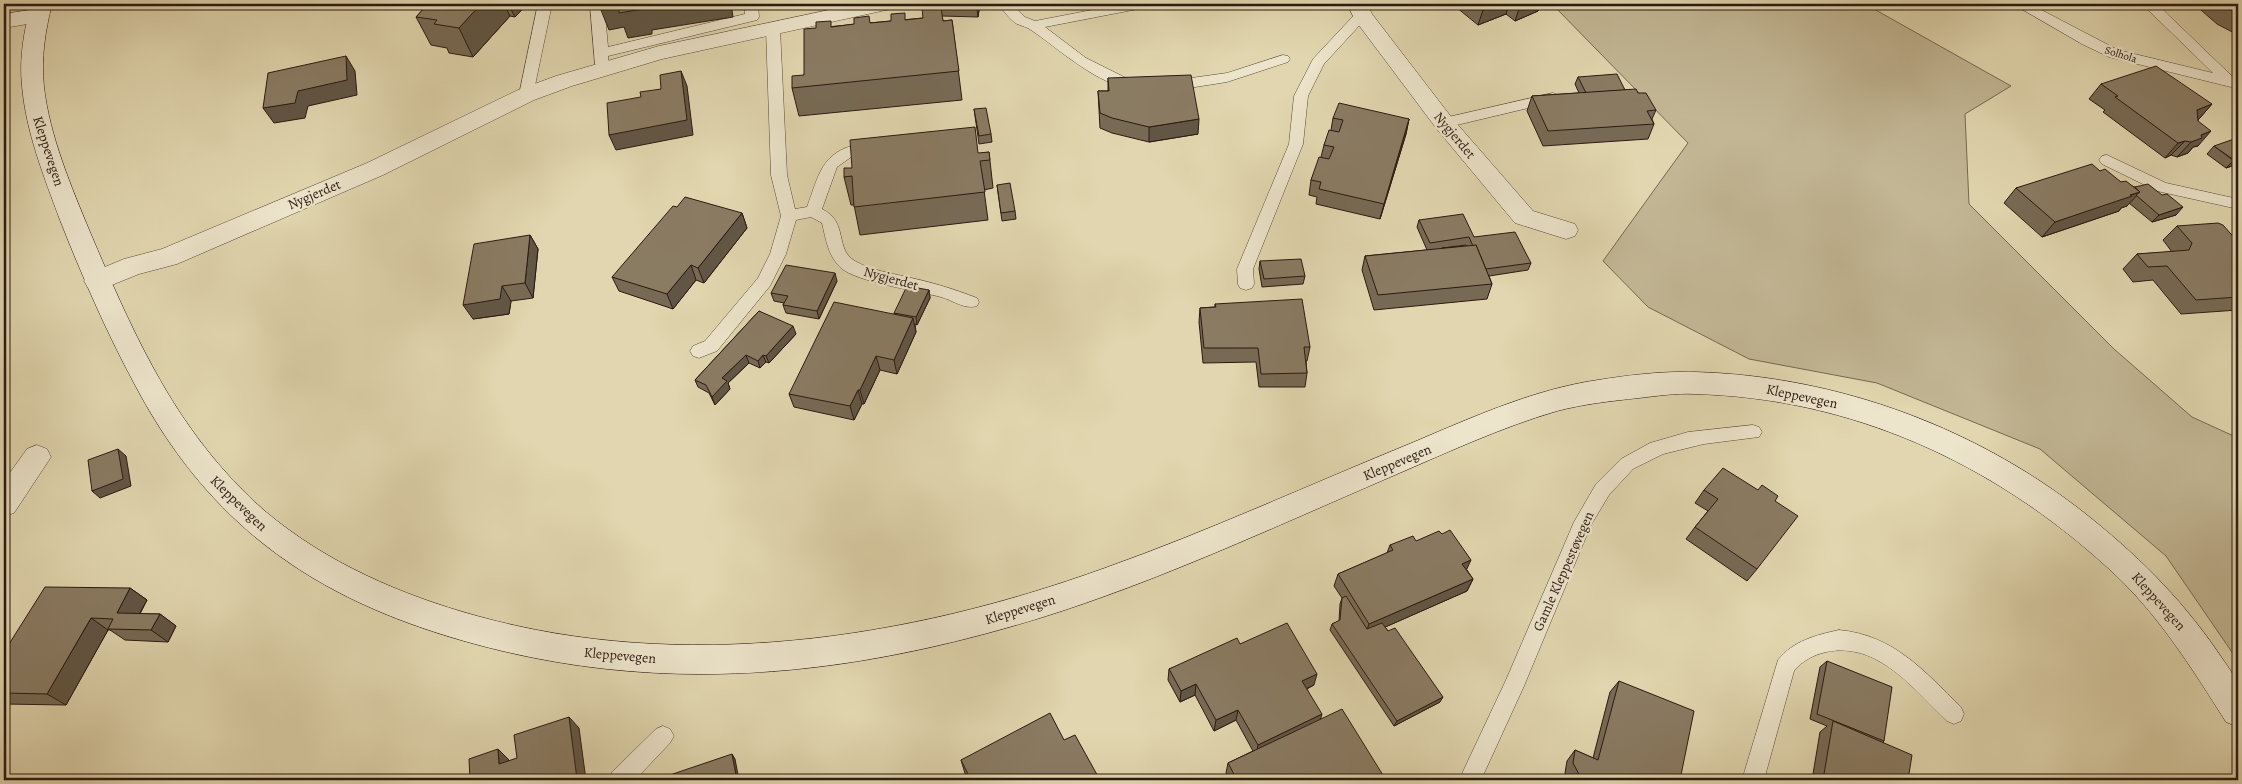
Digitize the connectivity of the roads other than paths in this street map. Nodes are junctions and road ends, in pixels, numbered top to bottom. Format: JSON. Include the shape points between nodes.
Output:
{"nodes":[{"id":1,"x":545,"y":4,"type":"edge"},
{"id":2,"x":597,"y":4,"type":"edge"},
{"id":3,"x":751,"y":4,"type":"edge"},
{"id":4,"x":886,"y":4,"type":"edge"},
{"id":5,"x":1005,"y":4,"type":"edge"},
{"id":6,"x":1144,"y":4,"type":"edge"},
{"id":7,"x":2020,"y":4,"type":"edge"},
{"id":8,"x":2149,"y":4,"type":"edge"},
{"id":9,"x":39,"y":10,"type":"edge"},
{"id":10,"x":1359,"y":10,"type":"edge"},
{"id":11,"x":4,"y":21,"type":"edge"},
{"id":12,"x":1034,"y":25,"type":"junction"},
{"id":13,"x":773,"y":29,"type":"junction"},
{"id":14,"x":1283,"y":60,"type":"dead end"},
{"id":15,"x":601,"y":61,"type":"junction"},
{"id":16,"x":2234,"y":86,"type":"edge"},
{"id":17,"x":526,"y":95,"type":"junction"},
{"id":18,"x":1568,"y":95,"type":"edge"},
{"id":19,"x":1444,"y":124,"type":"junction"},
{"id":20,"x":888,"y":144,"type":"edge"},
{"id":21,"x":2107,"y":160,"type":"dead end"},
{"id":22,"x":2238,"y":204,"type":"edge"},
{"id":23,"x":813,"y":211,"type":"junction"},
{"id":24,"x":789,"y":216,"type":"junction"},
{"id":25,"x":1566,"y":230,"type":"dead end"},
{"id":26,"x":97,"y":281,"type":"junction"},
{"id":27,"x":1246,"y":284,"type":"dead end"},
{"id":28,"x":971,"y":302,"type":"dead end"},
{"id":29,"x":699,"y":351,"type":"dead end"},
{"id":30,"x":1753,"y":432,"type":"dead end"},
{"id":31,"x":37,"y":457,"type":"dead end"},
{"id":32,"x":4,"y":504,"type":"edge"},
{"id":33,"x":2238,"y":711,"type":"edge"},
{"id":34,"x":1954,"y":714,"type":"dead end"},
{"id":35,"x":663,"y":736,"type":"dead end"},
{"id":36,"x":620,"y":780,"type":"edge"},
{"id":37,"x":1470,"y":780,"type":"edge"},
{"id":38,"x":1753,"y":780,"type":"edge"}],
"edges":[{"from":1,"to":17,"type":"lane"},
{"from":2,"to":15,"type":"lane"},
{"from":3,"to":15,"type":"lane","name":"Nygjerdet","via":[[752,17]]},
{"from":4,"to":13,"type":"main road","name":"Nygjerdet"},
{"from":5,"to":12,"type":"lane","via":[[1020,20]]},
{"from":6,"to":12,"type":"lane"},
{"from":7,"to":16,"type":"lane","name":"Solhola","via":[[2114,54],[2186,70]]},
{"from":8,"to":16,"type":"lane","name":"Solhola"},
{"from":9,"to":11,"type":"main road"},
{"from":9,"to":26,"type":"main road","name":"Kleppevegen","via":[[31,59],[36,109],[52,168]]},
{"from":10,"to":19,"type":"main road","name":"Nygjerdet"},
{"from":10,"to":27,"type":"lane","name":"Nygjerdet","via":[[1318,62],[1301,96],[1296,144],[1245,269]]},
{"from":12,"to":14,"type":"lane","via":[[1081,61],[1126,84],[1188,85],[1244,74]]},
{"from":13,"to":15,"type":"main road","name":"Nygjerdet","via":[[659,53]]},
{"from":13,"to":24,"type":"lane","via":[[778,175]]},
{"from":15,"to":17,"type":"main road","name":"Nygjerdet"},
{"from":17,"to":26,"type":"main road","name":"Nygjerdet","via":[[375,169],[168,257],[133,266]]},
{"from":18,"to":19,"type":"lane"},
{"from":19,"to":25,"type":"main road","name":"Nygjerdet","via":[[1524,217]]},
{"from":20,"to":23,"type":"lane","via":[[849,151],[831,164]]},
{"from":21,"to":22,"type":"lane","via":[[2162,186]]},
{"from":23,"to":24,"type":"lane"},
{"from":23,"to":28,"type":"lane","name":"Nygjerdet","via":[[830,221],[837,252],[848,265]]},
{"from":24,"to":29,"type":"lane","via":[[778,254],[764,282],[710,346]]},
{"from":26,"to":33,"type":"main road","name":"Kleppevegen","via":[[150,391],[219,488],[256,523],[301,557],[352,586],[472,631],[539,646],[620,657],[760,659],[835,652],[911,638],[1048,601],[1178,553],[1471,430],[1537,406],[1595,391],[1656,382],[1720,382],[1787,390],[1855,407],[1924,432],[1994,466],[2062,510],[2124,562],[2182,624]]},
{"from":30,"to":37,"type":"lane","name":"Gamle Kleppestøvegen","via":[[1682,439],[1650,451],[1626,465],[1603,489],[1579,528],[1555,590]]},
{"from":31,"to":32,"type":"main road"},
{"from":34,"to":38,"type":"lane","via":[[1886,651],[1867,644],[1828,641],[1795,654],[1785,667]]},
{"from":35,"to":36,"type":"lane"}]}
